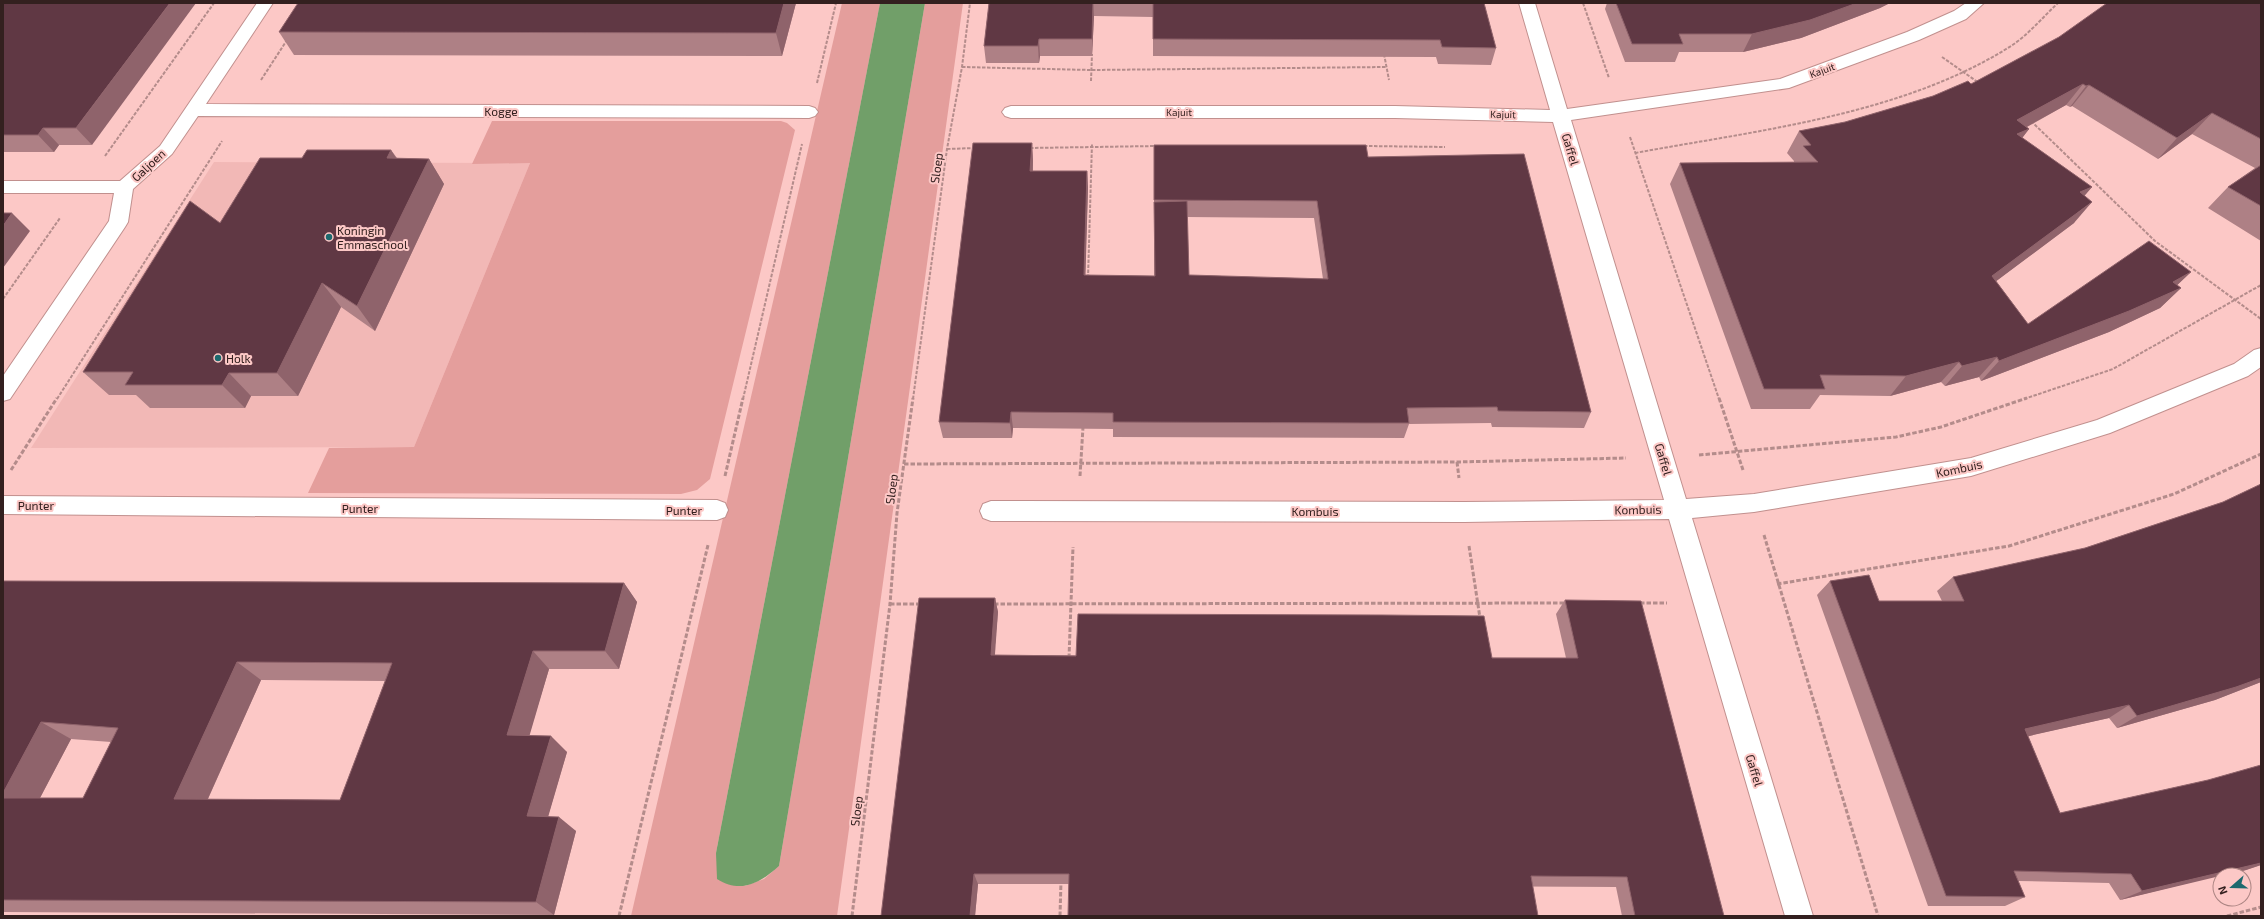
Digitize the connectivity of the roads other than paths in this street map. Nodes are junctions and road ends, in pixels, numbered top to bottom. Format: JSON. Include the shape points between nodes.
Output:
{"nodes":[{"id":1,"x":265,"y":3,"type":"edge"},
{"id":2,"x":1527,"y":3,"type":"edge"},
{"id":3,"x":1976,"y":3,"type":"edge"},
{"id":4,"x":192,"y":110,"type":"junction"},
{"id":5,"x":809,"y":112,"type":"road end"},
{"id":6,"x":1011,"y":112,"type":"dead end"},
{"id":7,"x":1561,"y":116,"type":"junction"},
{"id":8,"x":3,"y":187,"type":"edge"},
{"id":9,"x":124,"y":187,"type":"junction"},
{"id":10,"x":2261,"y":356,"type":"edge"},
{"id":11,"x":3,"y":393,"type":"edge"},
{"id":12,"x":3,"y":505,"type":"edge"},
{"id":13,"x":1679,"y":509,"type":"junction"},
{"id":14,"x":717,"y":510,"type":"road end"},
{"id":15,"x":992,"y":511,"type":"dead end"},
{"id":16,"x":1799,"y":916,"type":"edge"}],
"edges":[{"from":1,"to":4,"type":"street","name":"Galjoen"},
{"from":2,"to":7,"type":"street","name":"Gaffel"},
{"from":3,"to":7,"type":"street","name":"Kajuit","via":[[1960,15],[1913,36],[1783,84]]},
{"from":4,"to":5,"type":"street","name":"Kogge"},
{"from":4,"to":9,"type":"street","name":"Galjoen","via":[[166,150]]},
{"from":6,"to":7,"type":"street","name":"Kajuit","via":[[1395,112]]},
{"from":7,"to":13,"type":"street","name":"Gaffel"},
{"from":8,"to":9,"type":"street"},
{"from":9,"to":11,"type":"street","name":"Galjoen","via":[[118,222]]},
{"from":10,"to":13,"type":"street","name":"Kombuis","via":[[2241,370],[2102,427],[1971,467],[1754,503]]},
{"from":12,"to":14,"type":"street","name":"Punter"},
{"from":13,"to":15,"type":"street","name":"Kombuis","via":[[1464,512]]},
{"from":13,"to":16,"type":"street","name":"Gaffel","via":[[1704,603]]}]}
